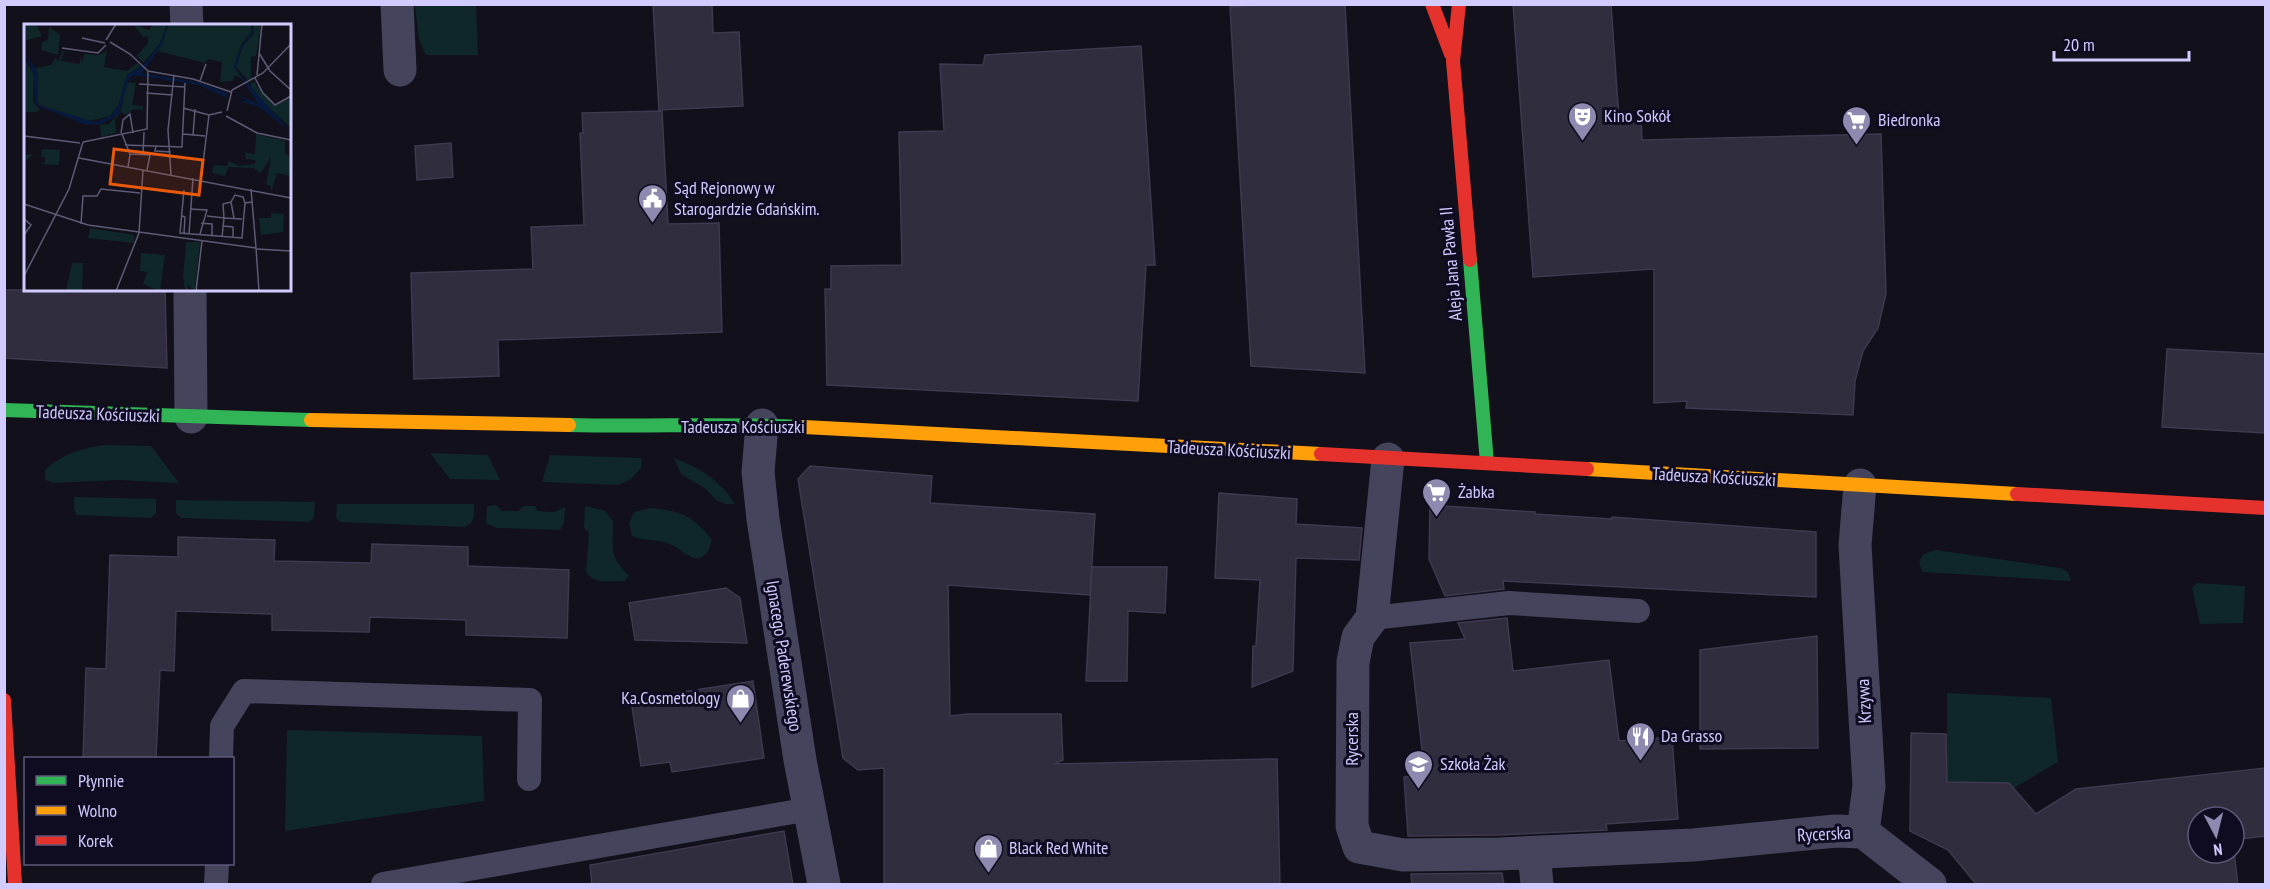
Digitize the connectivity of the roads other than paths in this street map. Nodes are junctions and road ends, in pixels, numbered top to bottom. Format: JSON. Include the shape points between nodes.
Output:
{"nodes":[{"id":1,"x":186,"y":4,"type":"edge"},
{"id":2,"x":396,"y":4,"type":"edge"},
{"id":3,"x":1432,"y":4,"type":"edge"},
{"id":4,"x":1459,"y":4,"type":"edge"},
{"id":5,"x":187,"y":24,"type":"edge"},
{"id":6,"x":1453,"y":61,"type":"junction"},
{"id":7,"x":400,"y":70,"type":"dead end"},
{"id":8,"x":190,"y":291,"type":"edge"},
{"id":9,"x":4,"y":410,"type":"edge"},
{"id":10,"x":191,"y":417,"type":"junction"},
{"id":11,"x":762,"y":425,"type":"junction"},
{"id":12,"x":1388,"y":459,"type":"junction"},
{"id":13,"x":1487,"y":463,"type":"junction"},
{"id":14,"x":1860,"y":485,"type":"junction"},
{"id":15,"x":2265,"y":508,"type":"edge"},
{"id":16,"x":1638,"y":611,"type":"dead end"},
{"id":17,"x":1372,"y":618,"type":"junction"},
{"id":18,"x":4,"y":700,"type":"edge"},
{"id":19,"x":221,"y":757,"type":"edge"},
{"id":20,"x":529,"y":778,"type":"dead end"},
{"id":21,"x":8,"y":802,"type":"edge"},
{"id":22,"x":810,"y":809,"type":"junction"},
{"id":23,"x":1863,"y":832,"type":"junction"},
{"id":24,"x":1534,"y":853,"type":"junction"},
{"id":25,"x":217,"y":865,"type":"edge"},
{"id":26,"x":15,"y":885,"type":"edge"},
{"id":27,"x":216,"y":885,"type":"edge"},
{"id":28,"x":383,"y":885,"type":"edge"},
{"id":29,"x":824,"y":885,"type":"edge"},
{"id":30,"x":1537,"y":885,"type":"edge"},
{"id":31,"x":1930,"y":885,"type":"edge"}],
"edges":[{"from":1,"to":5,"type":"street"},
{"from":2,"to":7,"type":"street"},
{"from":3,"to":6,"type":"street","name":"Aleja Jana Pawła II"},
{"from":4,"to":6,"type":"street","name":"Aleja Jana Pawła II"},
{"from":6,"to":13,"type":"street","name":"Aleja Jana Pawła II"},
{"from":8,"to":10,"type":"street"},
{"from":9,"to":10,"type":"street","name":"Tadeusza Kościuszki"},
{"from":10,"to":11,"type":"street","name":"Tadeusza Kościuszki","via":[[658,427]]},
{"from":11,"to":12,"type":"street","name":"Tadeusza Kościuszki"},
{"from":11,"to":22,"type":"street","name":"Ignacego Paderewskiego","via":[[758,472],[763,519]]},
{"from":12,"to":13,"type":"street","name":"Tadeusza Kościuszki"},
{"from":12,"to":17,"type":"street","name":"Rycerska"},
{"from":13,"to":14,"type":"street","name":"Tadeusza Kościuszki"},
{"from":14,"to":15,"type":"street","name":"Tadeusza Kościuszki"},
{"from":14,"to":23,"type":"street","name":"Krzywa","via":[[1855,545],[1869,786]]},
{"from":16,"to":17,"type":"lane","via":[[1509,603]]},
{"from":17,"to":24,"type":"street","name":"Rycerska","via":[[1358,637],[1353,662],[1352,826],[1359,847],[1403,855]]},
{"from":18,"to":21,"type":"street"},
{"from":19,"to":20,"type":"lane","via":[[222,726],[244,691],[530,700]]},
{"from":21,"to":26,"type":"street"},
{"from":22,"to":28,"type":"lane"},
{"from":22,"to":29,"type":"street","name":"Ignacego Paderewskiego"},
{"from":23,"to":24,"type":"street","name":"Rycerska"},
{"from":23,"to":31,"type":"street"},
{"from":24,"to":30,"type":"street"},
{"from":25,"to":27,"type":"lane"}]}
